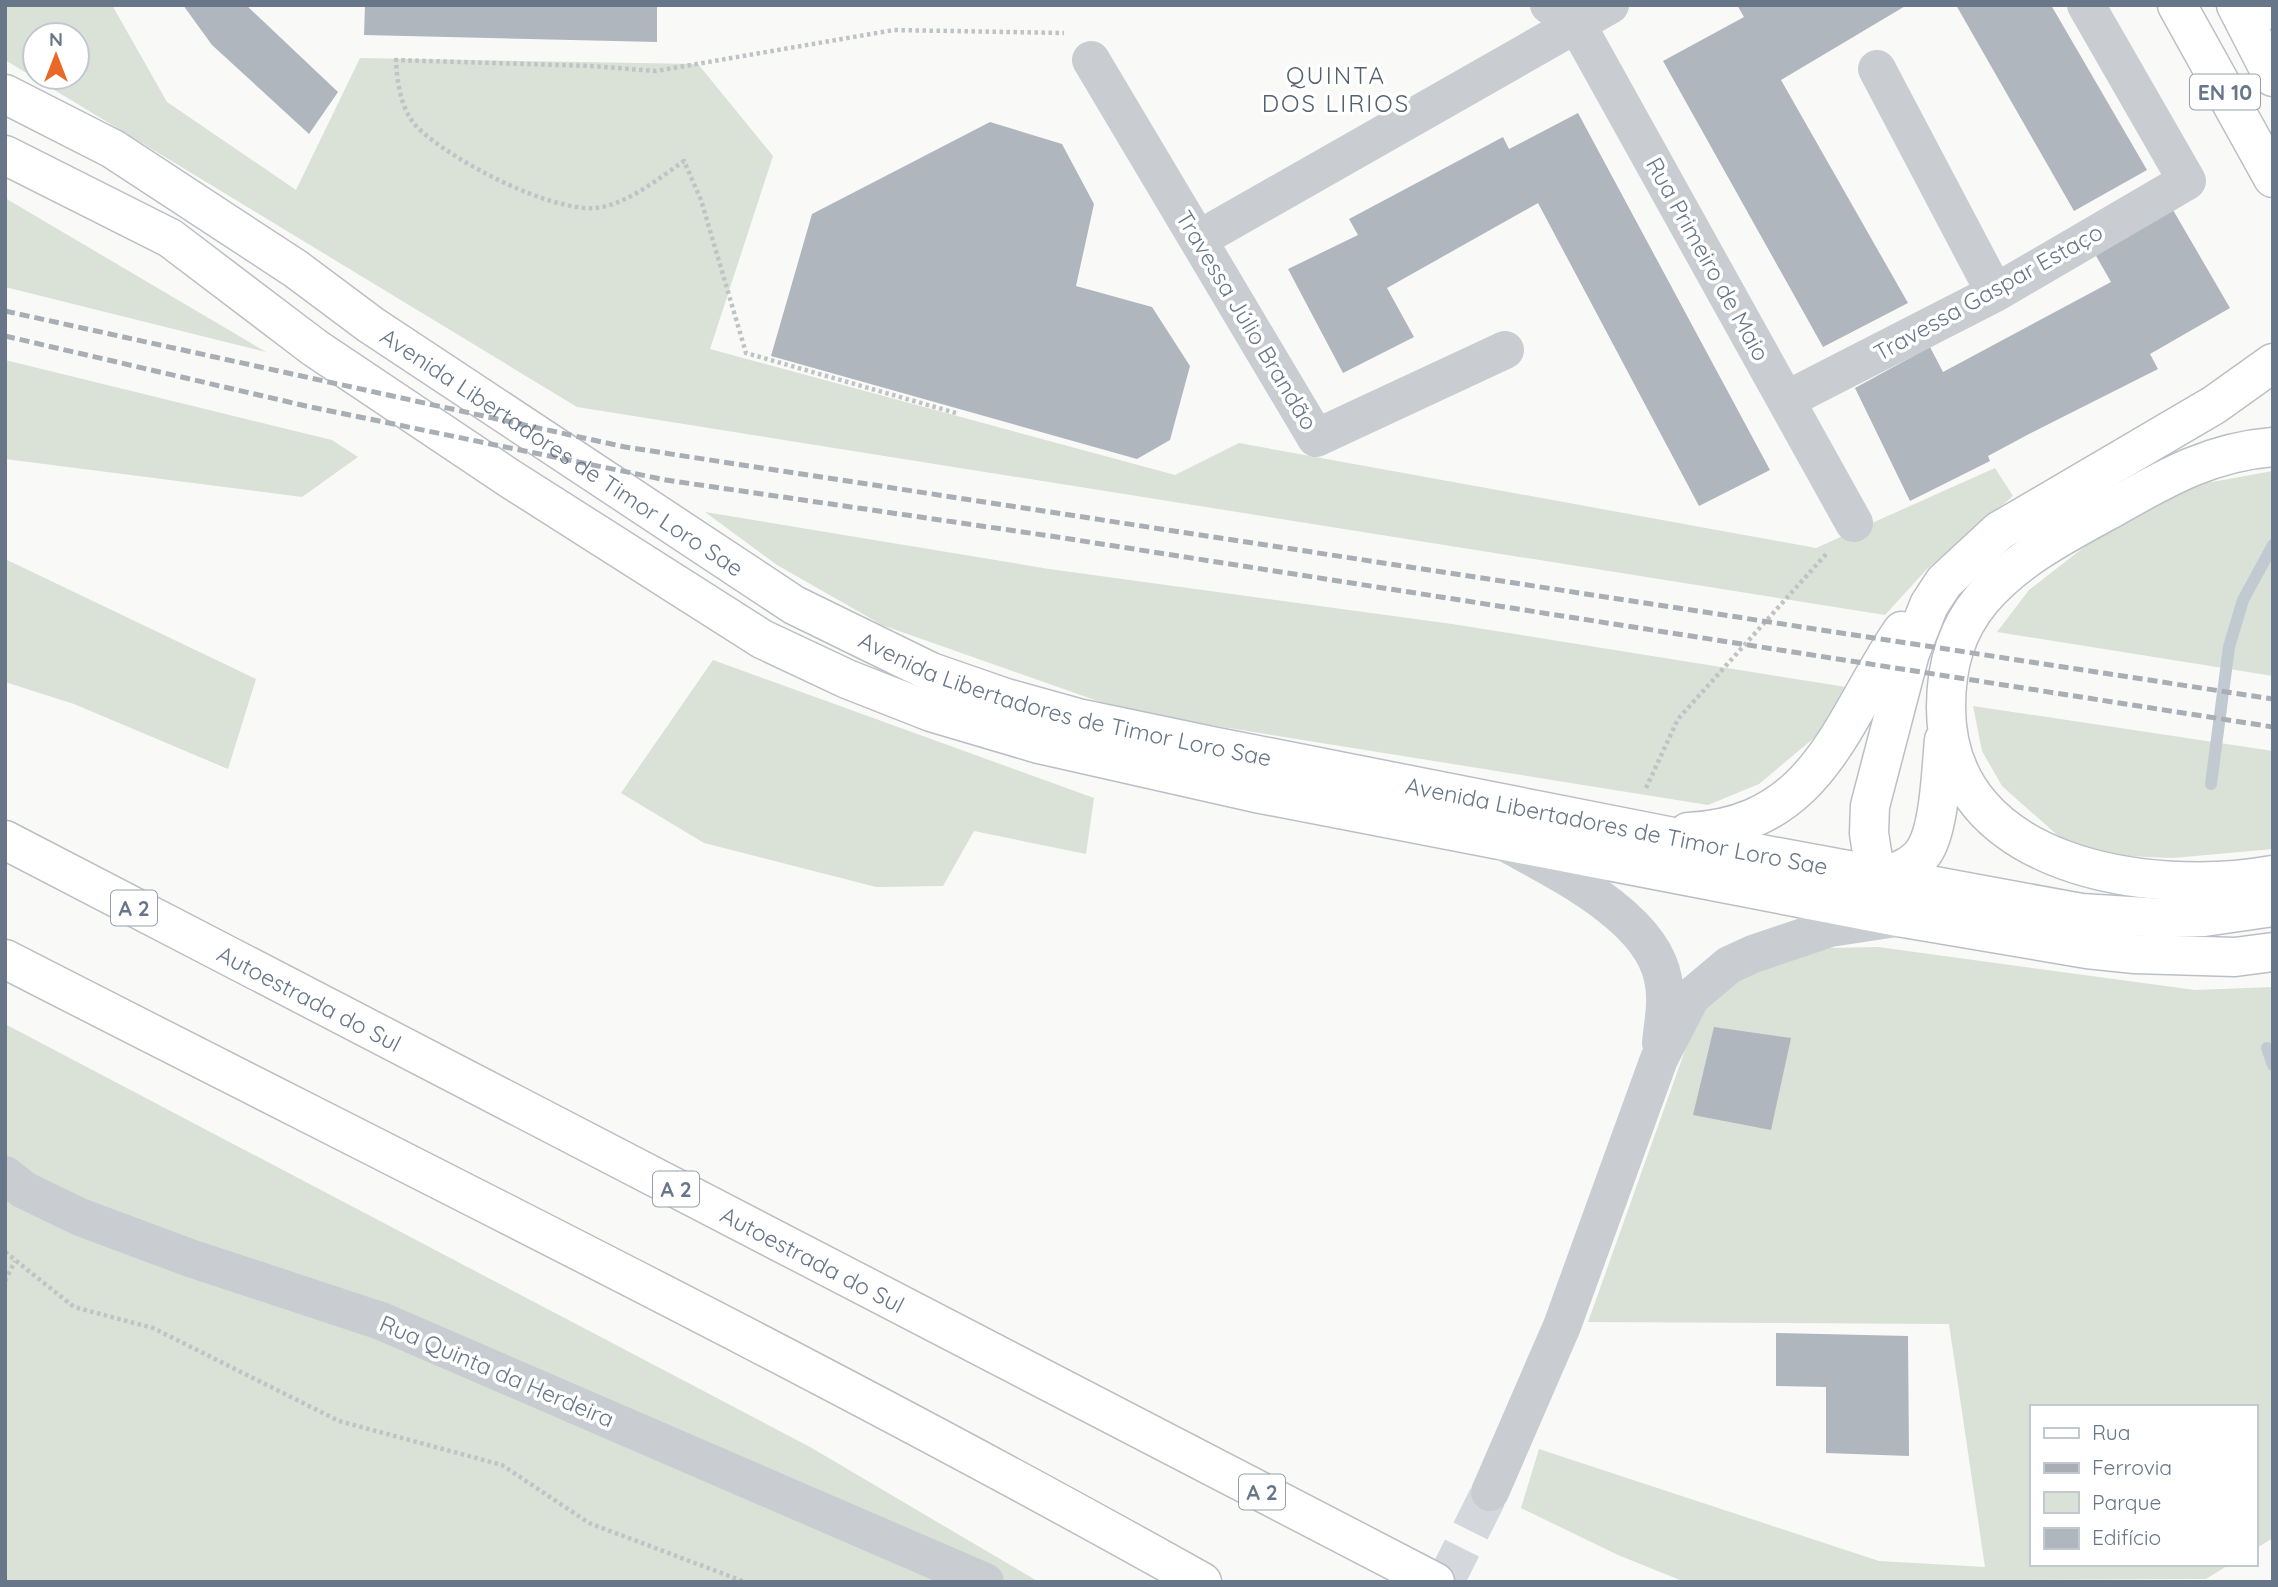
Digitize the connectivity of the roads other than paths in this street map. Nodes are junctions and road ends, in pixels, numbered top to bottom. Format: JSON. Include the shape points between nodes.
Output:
{"nodes":[{"id":1,"x":1610,"y":5,"type":"edge"},
{"id":2,"x":2086,"y":5,"type":"edge"},
{"id":3,"x":2177,"y":5,"type":"edge"},
{"id":4,"x":2236,"y":5,"type":"edge"},
{"id":5,"x":2269,"y":5,"type":"edge"},
{"id":6,"x":2273,"y":10,"type":"edge"},
{"id":7,"x":1562,"y":14,"type":"edge"},
{"id":8,"x":1091,"y":60,"type":"road end"},
{"id":9,"x":1877,"y":69,"type":"dead end"},
{"id":10,"x":2273,"y":77,"type":"edge"},
{"id":11,"x":5,"y":85,"type":"edge"},
{"id":12,"x":5,"y":94,"type":"edge"},
{"id":13,"x":56,"y":120,"type":"junction"},
{"id":14,"x":5,"y":129,"type":"edge"},
{"id":15,"x":5,"y":155,"type":"edge"},
{"id":16,"x":2273,"y":178,"type":"edge"},
{"id":17,"x":170,"y":238,"type":"junction"},
{"id":18,"x":1199,"y":239,"type":"junction"},
{"id":19,"x":1994,"y":293,"type":"junction"},
{"id":20,"x":1505,"y":349,"type":"dead end"},
{"id":21,"x":2273,"y":363,"type":"edge"},
{"id":22,"x":1786,"y":400,"type":"junction"},
{"id":23,"x":2273,"y":447,"type":"edge"},
{"id":24,"x":1854,"y":523,"type":"road end"},
{"id":25,"x":1944,"y":582,"type":"junction"},
{"id":26,"x":1946,"y":721,"type":"junction"},
{"id":27,"x":1654,"y":833,"type":"junction"},
{"id":28,"x":1500,"y":839,"type":"junction"},
{"id":29,"x":5,"y":840,"type":"edge"},
{"id":30,"x":2273,"y":875,"type":"edge"},
{"id":31,"x":1885,"y":877,"type":"junction"},
{"id":32,"x":1792,"y":895,"type":"junction"},
{"id":33,"x":2273,"y":907,"type":"edge"},
{"id":34,"x":1898,"y":917,"type":"junction"},
{"id":35,"x":1958,"y":926,"type":"junction"},
{"id":36,"x":2273,"y":952,"type":"edge"},
{"id":37,"x":5,"y":959,"type":"edge"},
{"id":38,"x":1659,"y":1059,"type":"junction"},
{"id":39,"x":5,"y":1174,"type":"edge"},
{"id":40,"x":1490,"y":1492,"type":"tunnel mouth"},
{"id":41,"x":985,"y":1582,"type":"edge"},
{"id":42,"x":1202,"y":1582,"type":"edge"},
{"id":43,"x":1435,"y":1582,"type":"edge"}],
"edges":[{"from":1,"to":7,"type":"street"},
{"from":2,"to":19,"type":"street","name":"Travessa Gaspar Estaço","via":[[2187,181]]},
{"from":3,"to":16,"type":"main road","number":"EN 10"},
{"from":4,"to":10,"type":"main road","number":"EN 10"},
{"from":5,"to":6,"type":"main road"},
{"from":7,"to":18,"type":"street"},
{"from":7,"to":22,"type":"street","name":"Rua Primeiro de Maio"},
{"from":8,"to":18,"type":"street","name":"Travessa Júlio Brandão"},
{"from":9,"to":19,"type":"street"},
{"from":11,"to":13,"type":"main road"},
{"from":12,"to":13,"type":"main road","name":"Avenida Libertadores de Timor Loro Sae"},
{"from":13,"to":27,"type":"main road","name":"Avenida Libertadores de Timor Loro Sae","via":[[113,149],[285,261],[370,325],[772,590],[931,672],[1078,718]]},
{"from":14,"to":17,"type":"main road","name":"Avenida Libertadores de Timor Loro Sae","via":[[89,174]]},
{"from":15,"to":17,"type":"main road","name":"Avenida Libertadores de Timor Loro Sae"},
{"from":17,"to":28,"type":"main road","name":"Avenida Libertadores de Timor Loro Sae","via":[[315,348],[509,478],[762,639],[847,678],[930,712],[1039,744],[1256,793]]},
{"from":18,"to":20,"type":"street","name":"Travessa Júlio Brandão","via":[[1316,438]]},
{"from":19,"to":22,"type":"street","name":"Travessa Gaspar Estaço"},
{"from":21,"to":25,"type":"main road","via":[[2214,405],[1999,531]]},
{"from":22,"to":24,"type":"street","name":"Rua Primeiro de Maio"},
{"from":23,"to":26,"type":"main road","via":[[2241,449],[2204,459],[2063,535],[2003,578],[1981,600],[1953,647]]},
{"from":25,"to":27,"type":"main road","via":[[1903,629],[1843,733],[1802,786],[1746,820],[1719,829]]},
{"from":25,"to":31,"type":"main road","via":[[1929,605],[1910,653],[1871,806],[1873,859]]},
{"from":26,"to":30,"type":"main road","via":[[1959,771],[1974,799],[2006,830],[2038,851],[2076,864],[2157,880]]},
{"from":26,"to":31,"type":"main road","via":[[1925,852]]},
{"from":27,"to":31,"type":"main road","name":"Avenida Libertadores de Timor Loro Sae"},
{"from":28,"to":32,"type":"main road","name":"Avenida Libertadores de Timor Loro Sae"},
{"from":28,"to":38,"type":"street","via":[[1609,906],[1646,942],[1663,978]]},
{"from":29,"to":43,"type":"main road","name":"Autoestrada do Sul","number":"A 2"},
{"from":31,"to":32,"type":"main road","via":[[1851,889]]},
{"from":31,"to":33,"type":"main road","name":"Avenida Libertadores de Timor Loro Sae","via":[[2121,917],[2204,917]]},
{"from":31,"to":35,"type":"main road","via":[[1899,897]]},
{"from":32,"to":34,"type":"main road","name":"Avenida Libertadores de Timor Loro Sae"},
{"from":34,"to":35,"type":"main road","name":"Avenida Libertadores de Timor Loro Sae"},
{"from":34,"to":38,"type":"street","via":[[1830,928],[1729,965],[1691,997]]},
{"from":35,"to":36,"type":"main road","name":"Avenida Libertadores de Timor Loro Sae","via":[[2135,954],[2235,957]]},
{"from":37,"to":42,"type":"main road","via":[[791,1361]]},
{"from":38,"to":40,"type":"street","via":[[1567,1314]]},
{"from":39,"to":41,"type":"street","name":"Rua Quinta da Herdeira","via":[[24,1190],[80,1217],[381,1321]]}]}
